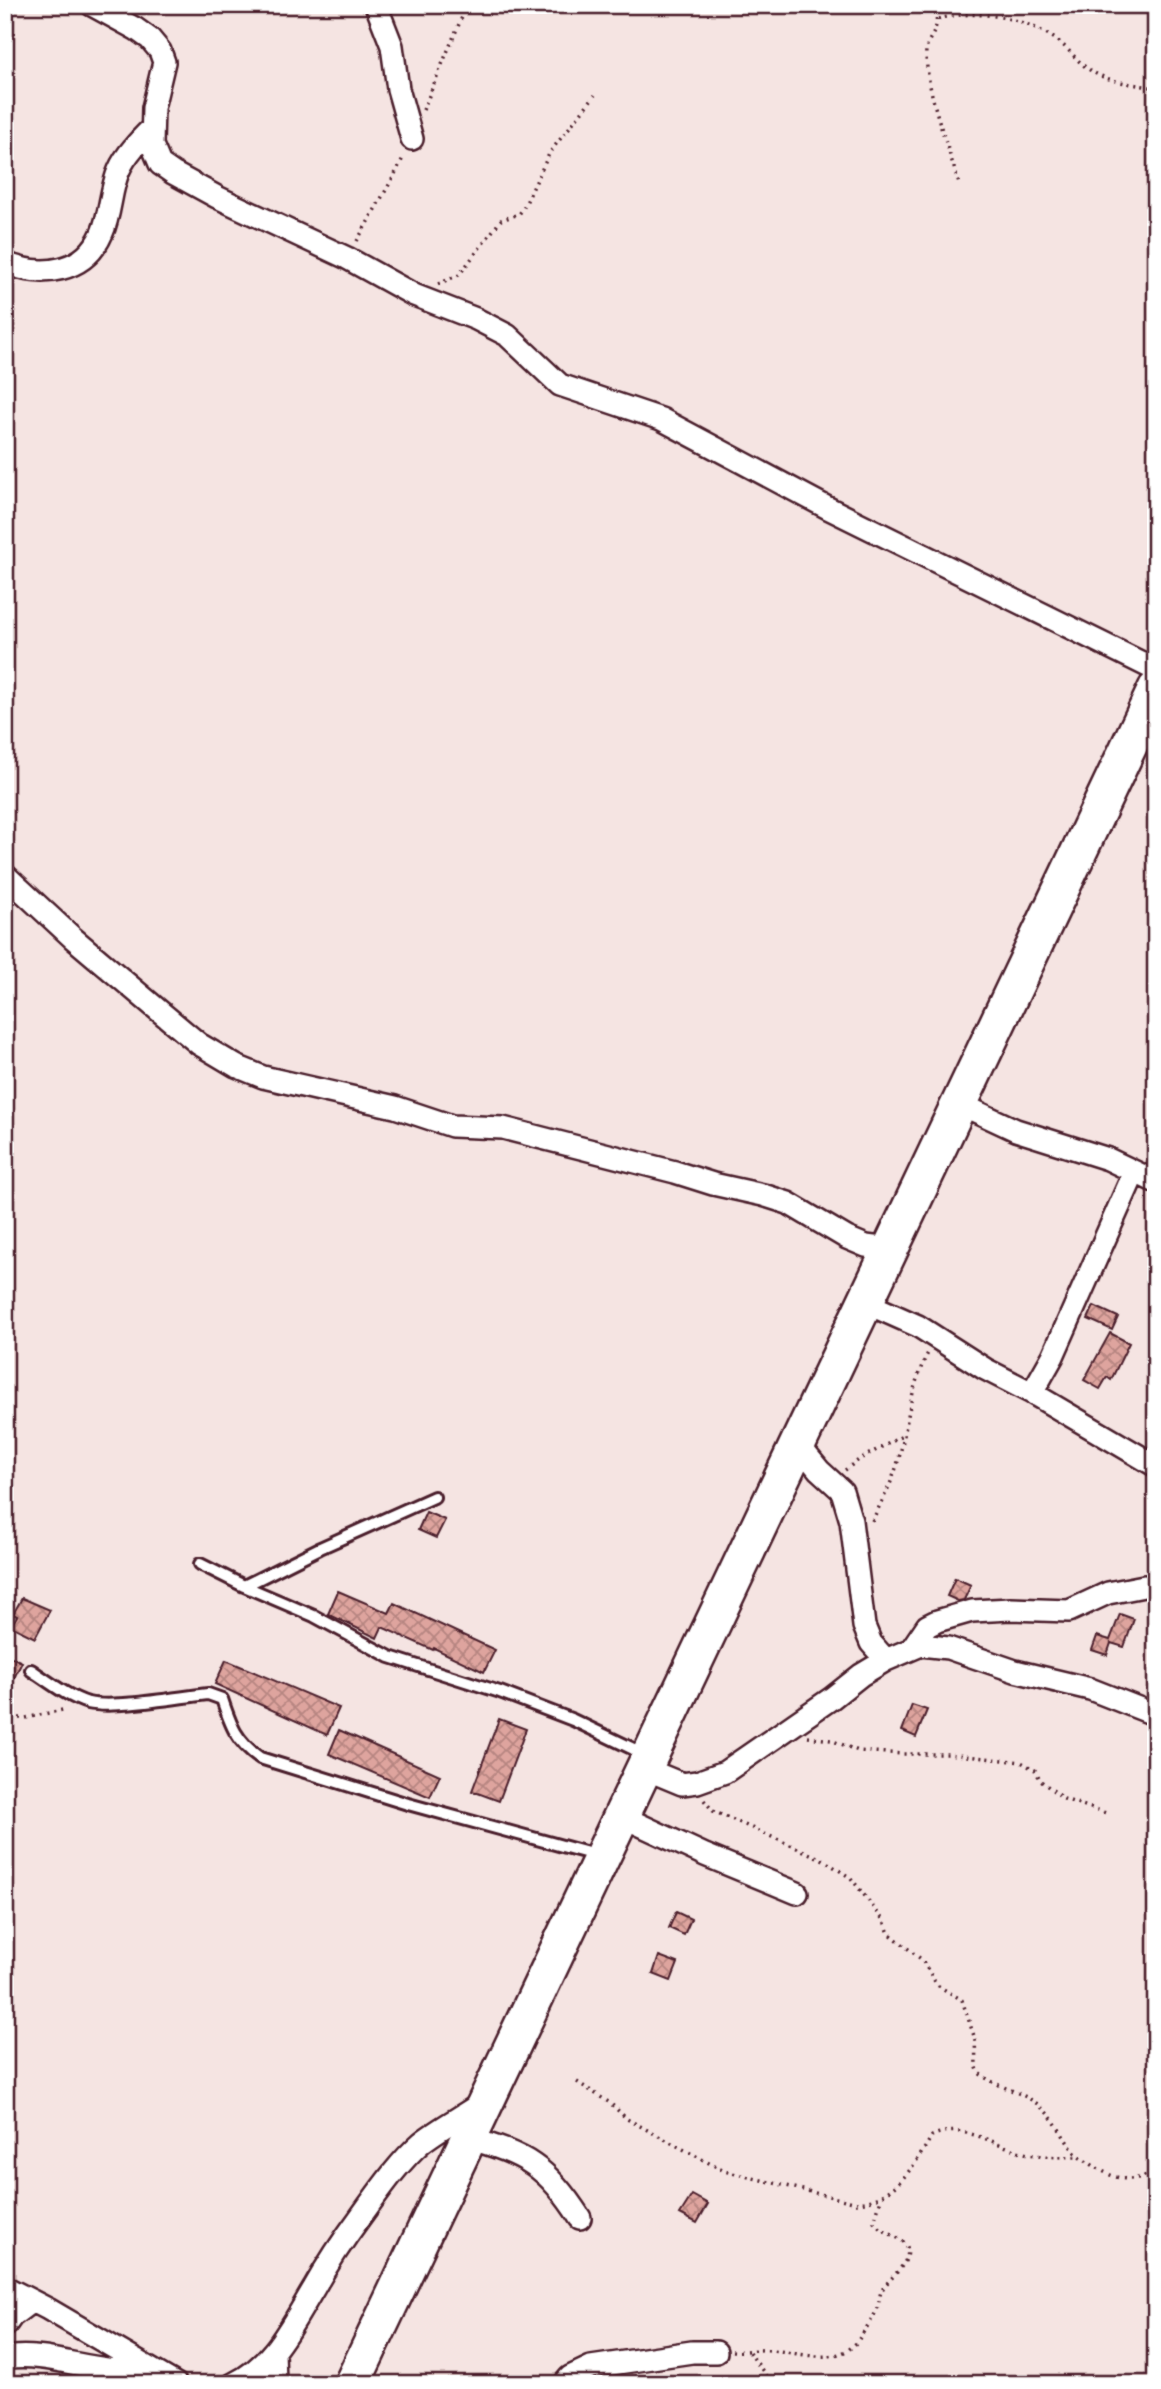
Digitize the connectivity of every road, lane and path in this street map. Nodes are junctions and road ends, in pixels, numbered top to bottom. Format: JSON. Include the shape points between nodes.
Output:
{"nodes":[{"id":1,"x":92,"y":5,"type":"edge"},
{"id":2,"x":376,"y":5,"type":"edge"},
{"id":3,"x":934,"y":5,"type":"edge"},
{"id":4,"x":938,"y":19,"type":"junction"},
{"id":5,"x":1156,"y":88,"type":"edge"},
{"id":6,"x":595,"y":95,"type":"dead end"},
{"id":7,"x":152,"y":128,"type":"junction"},
{"id":8,"x":412,"y":139,"type":"dead end"},
{"id":9,"x":959,"y":184,"type":"dead end"},
{"id":10,"x":5,"y":264,"type":"edge"},
{"id":11,"x":414,"y":295,"type":"junction"},
{"id":12,"x":1156,"y":670,"type":"edge"},
{"id":13,"x":1156,"y":689,"type":"edge"},
{"id":14,"x":5,"y":875,"type":"edge"},
{"id":15,"x":958,"y":1103,"type":"junction"},
{"id":16,"x":1134,"y":1173,"type":"junction"},
{"id":17,"x":1156,"y":1182,"type":"edge"},
{"id":18,"x":889,"y":1250,"type":"junction"},
{"id":19,"x":864,"y":1302,"type":"junction"},
{"id":20,"x":937,"y":1338,"type":"junction"},
{"id":21,"x":1032,"y":1393,"type":"junction"},
{"id":22,"x":904,"y":1435,"type":"junction"},
{"id":23,"x":797,"y":1443,"type":"junction"},
{"id":24,"x":1156,"y":1466,"type":"edge"},
{"id":25,"x":831,"y":1478,"type":"junction"},
{"id":26,"x":434,"y":1497,"type":"dead end"},
{"id":27,"x":854,"y":1549,"type":"junction"},
{"id":28,"x":200,"y":1564,"type":"dead end"},
{"id":29,"x":244,"y":1586,"type":"junction"},
{"id":30,"x":1144,"y":1586,"type":"dead end"},
{"id":31,"x":912,"y":1648,"type":"junction"},
{"id":32,"x":886,"y":1660,"type":"junction"},
{"id":33,"x":32,"y":1670,"type":"dead end"},
{"id":34,"x":93,"y":1703,"type":"junction"},
{"id":35,"x":1156,"y":1715,"type":"edge"},
{"id":36,"x":5,"y":1718,"type":"edge"},
{"id":37,"x":782,"y":1732,"type":"junction"},
{"id":38,"x":648,"y":1757,"type":"junction"},
{"id":39,"x":697,"y":1782,"type":"junction"},
{"id":40,"x":1109,"y":1814,"type":"dead end"},
{"id":41,"x":621,"y":1816,"type":"junction"},
{"id":42,"x":601,"y":1857,"type":"junction"},
{"id":43,"x":797,"y":1893,"type":"dead end"},
{"id":44,"x":577,"y":2082,"type":"dead end"},
{"id":45,"x":485,"y":2101,"type":"junction"},
{"id":46,"x":468,"y":2138,"type":"junction"},
{"id":47,"x":1079,"y":2157,"type":"junction"},
{"id":48,"x":1156,"y":2171,"type":"edge"},
{"id":49,"x":882,"y":2197,"type":"junction"},
{"id":50,"x":580,"y":2218,"type":"dead end"},
{"id":51,"x":5,"y":2287,"type":"edge"},
{"id":52,"x":32,"y":2301,"type":"junction"},
{"id":53,"x":5,"y":2326,"type":"edge"},
{"id":54,"x":274,"y":2351,"type":"junction"},
{"id":55,"x":716,"y":2352,"type":"joint"},
{"id":56,"x":749,"y":2352,"type":"junction"},
{"id":57,"x":5,"y":2358,"type":"edge"},
{"id":58,"x":147,"y":2368,"type":"junction"},
{"id":59,"x":176,"y":2384,"type":"edge"},
{"id":60,"x":233,"y":2384,"type":"edge"},
{"id":61,"x":275,"y":2384,"type":"edge"},
{"id":62,"x":352,"y":2384,"type":"edge"},
{"id":63,"x":564,"y":2384,"type":"edge"},
{"id":64,"x":772,"y":2384,"type":"edge"}],
"edges":[{"from":1,"to":7,"type":"street","via":[[136,29],[160,51],[164,62]]},
{"from":2,"to":8,"type":"street","via":[[392,46]]},
{"from":3,"to":4,"type":"path"},
{"from":4,"to":5,"type":"path","via":[[975,15],[1009,19],[1053,37],[1093,72]]},
{"from":4,"to":9,"type":"path","via":[[925,53]]},
{"from":6,"to":11,"type":"path","via":[[550,152],[519,214],[501,220],[459,275]]},
{"from":7,"to":10,"type":"street","via":[[119,170],[102,234],[91,251],[55,271],[41,273]]},
{"from":7,"to":11,"type":"street","via":[[152,145],[160,164],[173,173]]},
{"from":11,"to":12,"type":"street","via":[[507,335],[560,385],[661,419],[828,508]]},
{"from":13,"to":15,"type":"main road"},
{"from":14,"to":18,"type":"street","via":[[199,1044],[236,1066],[452,1126],[503,1128],[763,1195],[788,1203],[856,1242]]},
{"from":15,"to":16,"type":"street","via":[[1016,1130],[1108,1159]]},
{"from":15,"to":18,"type":"main road"},
{"from":16,"to":17,"type":"street"},
{"from":16,"to":21,"type":"street","via":[[1054,1356]]},
{"from":18,"to":19,"type":"main road"},
{"from":19,"to":20,"type":"street"},
{"from":19,"to":23,"type":"main road"},
{"from":20,"to":21,"type":"street"},
{"from":20,"to":22,"type":"path","via":[[916,1381]]},
{"from":21,"to":24,"type":"street"},
{"from":22,"to":25,"type":"path"},
{"from":22,"to":27,"type":"path","via":[[887,1491]]},
{"from":23,"to":25,"type":"street"},
{"from":23,"to":38,"type":"main road"},
{"from":25,"to":27,"type":"street","via":[[842,1491]]},
{"from":26,"to":29,"type":"lane"},
{"from":27,"to":32,"type":"street","via":[[864,1626]]},
{"from":28,"to":29,"type":"lane"},
{"from":29,"to":38,"type":"lane","via":[[314,1616],[390,1657],[573,1720]]},
{"from":30,"to":31,"type":"street","via":[[1108,1593],[1069,1611],[972,1611],[928,1626]]},
{"from":31,"to":32,"type":"street"},
{"from":31,"to":35,"type":"street","via":[[948,1648],[1015,1671],[1090,1689]]},
{"from":32,"to":37,"type":"street"},
{"from":33,"to":34,"type":"lane","via":[[72,1696]]},
{"from":34,"to":36,"type":"path","via":[[26,1718]]},
{"from":34,"to":42,"type":"lane","via":[[218,1696],[244,1747],[260,1758]]},
{"from":37,"to":39,"type":"street","via":[[725,1772]]},
{"from":37,"to":40,"type":"path","via":[[831,1740],[858,1751],[1021,1762],[1064,1799]]},
{"from":38,"to":39,"type":"street","via":[[653,1772],[682,1784]]},
{"from":38,"to":41,"type":"main road"},
{"from":39,"to":47,"type":"path","via":[[713,1811],[822,1859],[851,1878],[895,1940],[922,1960],[937,1985],[962,2000],[975,2039],[979,2073],[1042,2108]]},
{"from":41,"to":42,"type":"main road"},
{"from":41,"to":43,"type":"street"},
{"from":42,"to":45,"type":"main road"},
{"from":44,"to":49,"type":"path","via":[[648,2132],[724,2171],[856,2203]]},
{"from":45,"to":46,"type":"main road"},
{"from":45,"to":54,"type":"street","via":[[422,2143],[388,2180]]},
{"from":46,"to":50,"type":"street","via":[[534,2163]]},
{"from":46,"to":62,"type":"main road"},
{"from":47,"to":48,"type":"path","via":[[1119,2180]]},
{"from":47,"to":49,"type":"path","via":[[1025,2153],[978,2137],[941,2132],[932,2136],[896,2186]]},
{"from":49,"to":56,"type":"path","via":[[874,2222],[901,2239],[908,2252],[882,2289],[858,2342],[847,2351],[828,2356],[765,2349]]},
{"from":51,"to":52,"type":"street"},
{"from":52,"to":53,"type":"street"},
{"from":52,"to":58,"type":"street"},
{"from":54,"to":60,"type":"street"},
{"from":54,"to":61,"type":"street"},
{"from":55,"to":56,"type":"path"},
{"from":55,"to":63,"type":"street","via":[[591,2367]]},
{"from":56,"to":64,"type":"path"},
{"from":57,"to":58,"type":"street","via":[[33,2356],[106,2369]]},
{"from":58,"to":59,"type":"street"}]}
